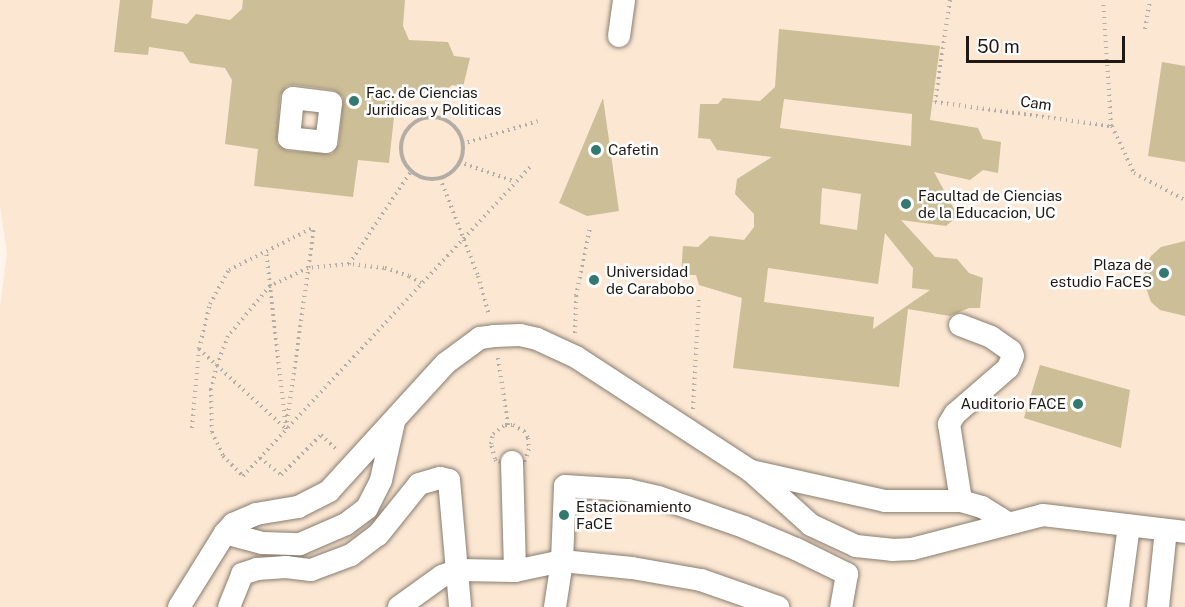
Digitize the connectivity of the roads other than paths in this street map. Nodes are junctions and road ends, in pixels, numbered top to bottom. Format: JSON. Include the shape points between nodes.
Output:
{"nodes":[{"id":1,"x":624,"y":0,"type":"edge"},
{"id":2,"x":619,"y":36,"type":"dead end"},
{"id":3,"x":960,"y":326,"type":"dead end"},
{"id":4,"x":394,"y":420,"type":"junction"},
{"id":5,"x":512,"y":462,"type":"dead end"},
{"id":6,"x":751,"y":471,"type":"junction"},
{"id":7,"x":961,"y":501,"type":"junction"},
{"id":8,"x":1008,"y":523,"type":"junction"},
{"id":9,"x":1129,"y":526,"type":"junction"},
{"id":10,"x":1175,"y":531,"type":"edge"},
{"id":11,"x":225,"y":533,"type":"junction"},
{"id":12,"x":562,"y":561,"type":"junction"},
{"id":13,"x":458,"y":570,"type":"junction"},
{"id":14,"x":515,"y":571,"type":"junction"},
{"id":15,"x":179,"y":607,"type":"edge"},
{"id":16,"x":229,"y":607,"type":"edge"},
{"id":17,"x":399,"y":607,"type":"edge"},
{"id":18,"x":460,"y":607,"type":"edge"},
{"id":19,"x":555,"y":607,"type":"edge"},
{"id":20,"x":778,"y":607,"type":"edge"},
{"id":21,"x":841,"y":607,"type":"edge"},
{"id":22,"x":1118,"y":607,"type":"edge"},
{"id":23,"x":1158,"y":607,"type":"edge"}],
"edges":[{"from":1,"to":2,"type":"lane"},
{"from":3,"to":7,"type":"lane","via":[[991,337],[1013,356],[1008,368],[955,414],[949,424]]},
{"from":4,"to":6,"type":"lane","via":[[446,363],[480,338],[520,335],[576,357]]},
{"from":4,"to":11,"type":"lane","via":[[329,491],[280,512],[244,517]]},
{"from":4,"to":11,"type":"lane","via":[[381,480],[367,508],[346,524],[300,544],[262,543]]},
{"from":5,"to":14,"type":"lane"},
{"from":6,"to":7,"type":"lane","via":[[885,501]]},
{"from":6,"to":8,"type":"lane","via":[[811,525],[856,546],[912,549]]},
{"from":7,"to":8,"type":"lane","via":[[982,507]]},
{"from":8,"to":9,"type":"lane","via":[[1043,515]]},
{"from":9,"to":10,"type":"lane"},
{"from":9,"to":22,"type":"lane"},
{"from":10,"to":23,"type":"lane"},
{"from":11,"to":15,"type":"lane"},
{"from":12,"to":14,"type":"lane"},
{"from":12,"to":19,"type":"lane"},
{"from":12,"to":20,"type":"lane","via":[[701,580]]},
{"from":12,"to":21,"type":"lane","via":[[565,486],[628,490],[744,526],[847,574]]},
{"from":13,"to":14,"type":"lane"},
{"from":13,"to":16,"type":"lane","via":[[449,480],[431,479],[419,484],[378,535],[351,555],[311,570],[286,567],[242,574]]},
{"from":13,"to":17,"type":"lane","via":[[442,576]]},
{"from":13,"to":18,"type":"lane"}]}
